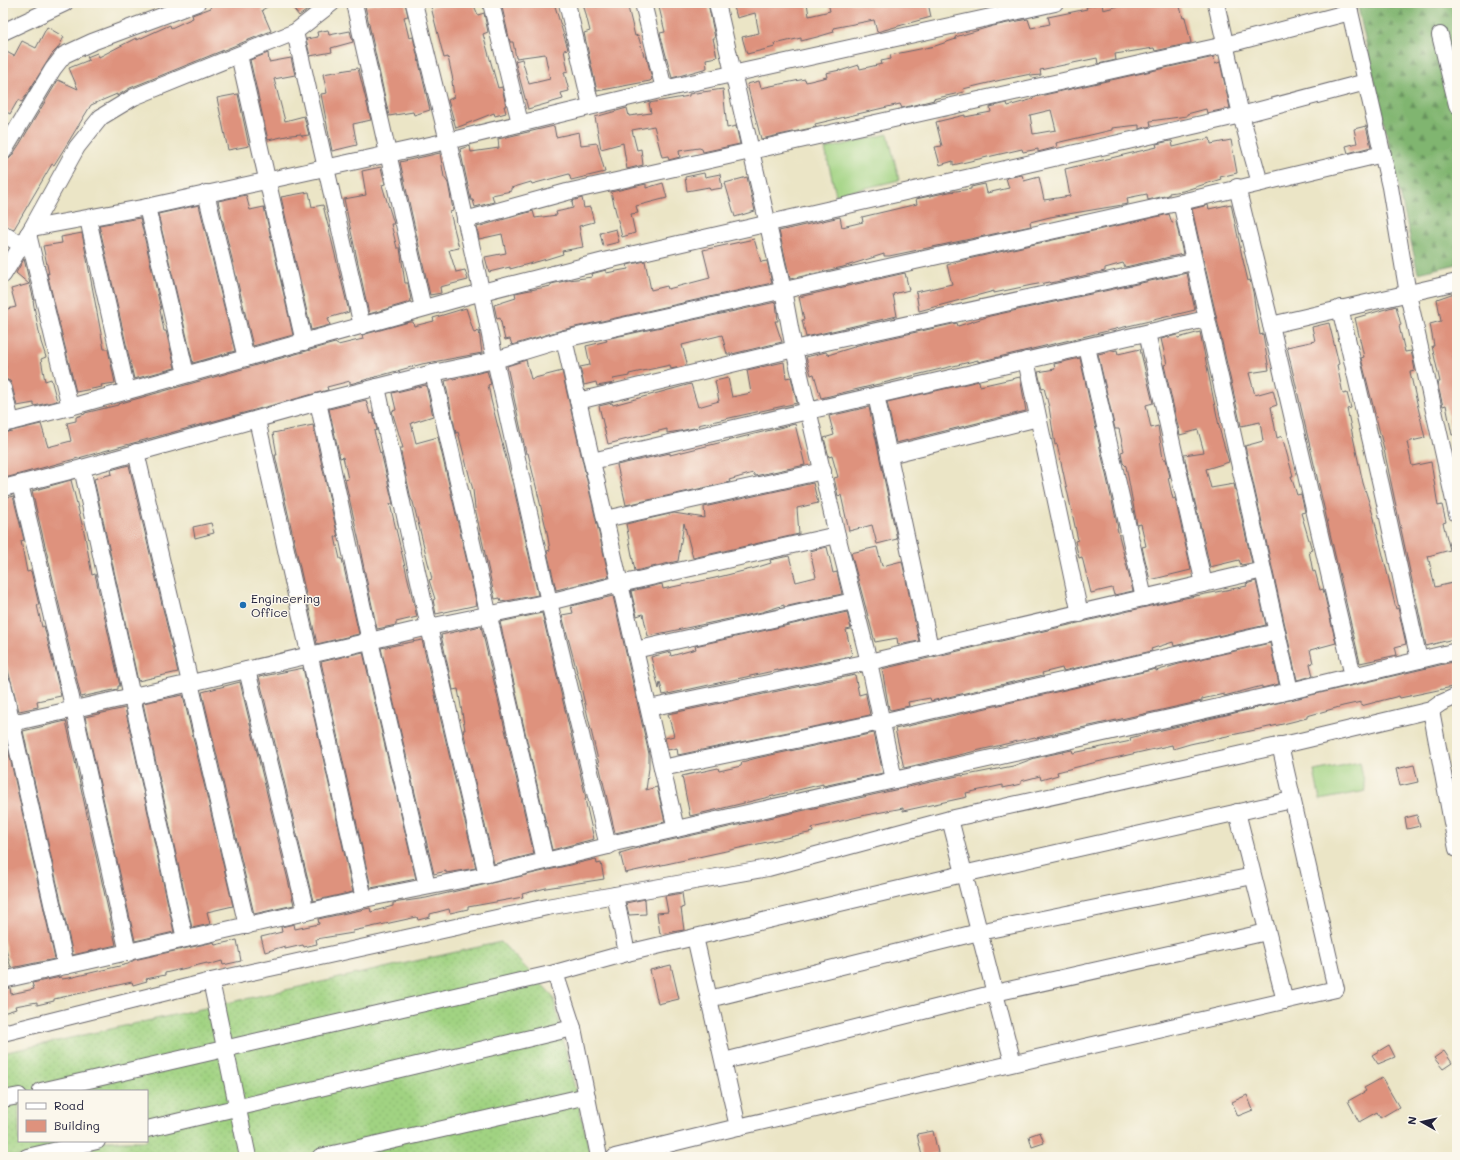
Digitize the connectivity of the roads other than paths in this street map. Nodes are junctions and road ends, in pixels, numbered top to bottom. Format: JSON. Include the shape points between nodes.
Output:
{"nodes":[{"id":1,"x":65,"y":3,"type":"edge"},
{"id":2,"x":197,"y":3,"type":"edge"},
{"id":3,"x":332,"y":3,"type":"edge"},
{"id":4,"x":354,"y":3,"type":"edge"},
{"id":5,"x":414,"y":3,"type":"edge"},
{"id":6,"x":491,"y":3,"type":"edge"},
{"id":7,"x":568,"y":3,"type":"edge"},
{"id":8,"x":643,"y":3,"type":"edge"},
{"id":9,"x":717,"y":3,"type":"edge"},
{"id":10,"x":1055,"y":3,"type":"edge"},
{"id":11,"x":1216,"y":3,"type":"edge"},
{"id":12,"x":1349,"y":8,"type":"edge"},
{"id":13,"x":3,"y":32,"type":"edge"},
{"id":14,"x":295,"y":32,"type":"junction"},
{"id":15,"x":1440,"y":35,"type":"dead end"},
{"id":16,"x":1225,"y":45,"type":"junction"},
{"id":17,"x":239,"y":55,"type":"junction"},
{"id":18,"x":734,"y":73,"type":"junction"},
{"id":19,"x":1366,"y":82,"type":"junction"},
{"id":20,"x":664,"y":89,"type":"junction"},
{"id":21,"x":1457,"y":105,"type":"edge"},
{"id":22,"x":591,"y":106,"type":"junction"},
{"id":23,"x":1241,"y":115,"type":"junction"},
{"id":24,"x":520,"y":123,"type":"junction"},
{"id":25,"x":448,"y":141,"type":"junction"},
{"id":26,"x":3,"y":152,"type":"edge"},
{"id":27,"x":751,"y":152,"type":"junction"},
{"id":28,"x":389,"y":154,"type":"junction"},
{"id":29,"x":1383,"y":154,"type":"junction"},
{"id":30,"x":326,"y":168,"type":"junction"},
{"id":31,"x":267,"y":180,"type":"junction"},
{"id":32,"x":1260,"y":183,"type":"junction"},
{"id":33,"x":1237,"y":188,"type":"junction"},
{"id":34,"x":206,"y":193,"type":"junction"},
{"id":35,"x":1180,"y":202,"type":"junction"},
{"id":36,"x":147,"y":207,"type":"junction"},
{"id":37,"x":88,"y":219,"type":"junction"},
{"id":38,"x":465,"y":220,"type":"junction"},
{"id":39,"x":768,"y":224,"type":"junction"},
{"id":40,"x":3,"y":234,"type":"edge"},
{"id":41,"x":27,"y":236,"type":"junction"},
{"id":42,"x":1193,"y":262,"type":"junction"},
{"id":43,"x":3,"y":275,"type":"edge"},
{"id":44,"x":1457,"y":282,"type":"edge"},
{"id":45,"x":784,"y":290,"type":"junction"},
{"id":46,"x":482,"y":292,"type":"junction"},
{"id":47,"x":1408,"y":294,"type":"junction"},
{"id":48,"x":423,"y":308,"type":"junction"},
{"id":49,"x":1340,"y":308,"type":"junction"},
{"id":50,"x":1206,"y":319,"type":"junction"},
{"id":51,"x":1271,"y":325,"type":"junction"},
{"id":52,"x":362,"y":326,"type":"junction"},
{"id":53,"x":1147,"y":333,"type":"junction"},
{"id":54,"x":564,"y":339,"type":"junction"},
{"id":55,"x":304,"y":342,"type":"junction"},
{"id":56,"x":1087,"y":347,"type":"junction"},
{"id":57,"x":794,"y":349,"type":"junction"},
{"id":58,"x":246,"y":358,"type":"junction"},
{"id":59,"x":494,"y":360,"type":"junction"},
{"id":60,"x":1026,"y":360,"type":"junction"},
{"id":61,"x":433,"y":372,"type":"junction"},
{"id":62,"x":186,"y":374,"type":"junction"},
{"id":63,"x":377,"y":387,"type":"junction"},
{"id":64,"x":3,"y":388,"type":"edge"},
{"id":65,"x":127,"y":391,"type":"junction"},
{"id":66,"x":876,"y":395,"type":"junction"},
{"id":67,"x":578,"y":401,"type":"junction"},
{"id":68,"x":318,"y":402,"type":"junction"},
{"id":69,"x":70,"y":407,"type":"junction"},
{"id":70,"x":809,"y":411,"type":"junction"},
{"id":71,"x":1038,"y":418,"type":"junction"},
{"id":72,"x":258,"y":420,"type":"junction"},
{"id":73,"x":7,"y":423,"type":"edge"},
{"id":74,"x":136,"y":452,"type":"junction"},
{"id":75,"x":889,"y":455,"type":"junction"},
{"id":76,"x":592,"y":461,"type":"junction"},
{"id":77,"x":82,"y":468,"type":"junction"},
{"id":78,"x":823,"y":471,"type":"junction"},
{"id":79,"x":20,"y":484,"type":"junction"},
{"id":80,"x":3,"y":488,"type":"edge"},
{"id":81,"x":1457,"y":514,"type":"edge"},
{"id":82,"x":605,"y":520,"type":"junction"},
{"id":83,"x":837,"y":535,"type":"junction"},
{"id":84,"x":1263,"y":570,"type":"junction"},
{"id":85,"x":620,"y":584,"type":"junction"},
{"id":86,"x":1204,"y":584,"type":"junction"},
{"id":87,"x":1144,"y":598,"type":"junction"},
{"id":88,"x":853,"y":601,"type":"junction"},
{"id":89,"x":549,"y":602,"type":"junction"},
{"id":90,"x":489,"y":614,"type":"junction"},
{"id":91,"x":1080,"y":614,"type":"junction"},
{"id":92,"x":429,"y":627,"type":"junction"},
{"id":93,"x":1277,"y":632,"type":"junction"},
{"id":94,"x":370,"y":641,"type":"junction"},
{"id":95,"x":930,"y":648,"type":"junction"},
{"id":96,"x":635,"y":650,"type":"junction"},
{"id":97,"x":1457,"y":651,"type":"edge"},
{"id":98,"x":309,"y":655,"type":"junction"},
{"id":99,"x":1418,"y":660,"type":"junction"},
{"id":100,"x":869,"y":662,"type":"junction"},
{"id":101,"x":247,"y":670,"type":"junction"},
{"id":102,"x":1353,"y":676,"type":"junction"},
{"id":103,"x":191,"y":683,"type":"junction"},
{"id":104,"x":3,"y":684,"type":"edge"},
{"id":105,"x":1290,"y":691,"type":"junction"},
{"id":106,"x":131,"y":696,"type":"junction"},
{"id":107,"x":1457,"y":696,"type":"edge"},
{"id":108,"x":649,"y":708,"type":"junction"},
{"id":109,"x":74,"y":710,"type":"junction"},
{"id":110,"x":1431,"y":710,"type":"junction"},
{"id":111,"x":881,"y":722,"type":"junction"},
{"id":112,"x":7,"y":724,"type":"edge"},
{"id":113,"x":1280,"y":746,"type":"junction"},
{"id":114,"x":662,"y":768,"type":"junction"},
{"id":115,"x":894,"y":780,"type":"junction"},
{"id":116,"x":1452,"y":788,"type":"edge"},
{"id":117,"x":1292,"y":800,"type":"junction"},
{"id":118,"x":1237,"y":812,"type":"junction"},
{"id":119,"x":950,"y":819,"type":"junction"},
{"id":120,"x":676,"y":829,"type":"junction"},
{"id":121,"x":608,"y":846,"type":"junction"},
{"id":122,"x":1457,"y":848,"type":"edge"},
{"id":123,"x":545,"y":860,"type":"junction"},
{"id":124,"x":963,"y":874,"type":"junction"},
{"id":125,"x":487,"y":875,"type":"junction"},
{"id":126,"x":1253,"y":876,"type":"junction"},
{"id":127,"x":427,"y":886,"type":"junction"},
{"id":128,"x":615,"y":895,"type":"junction"},
{"id":129,"x":364,"y":899,"type":"junction"},
{"id":130,"x":306,"y":912,"type":"junction"},
{"id":131,"x":247,"y":926,"type":"junction"},
{"id":132,"x":979,"y":932,"type":"junction"},
{"id":133,"x":1267,"y":932,"type":"junction"},
{"id":134,"x":695,"y":936,"type":"junction"},
{"id":135,"x":185,"y":939,"type":"junction"},
{"id":136,"x":128,"y":953,"type":"junction"},
{"id":137,"x":627,"y":953,"type":"junction"},
{"id":138,"x":66,"y":966,"type":"junction"},
{"id":139,"x":555,"y":973,"type":"junction"},
{"id":140,"x":4,"y":977,"type":"edge"},
{"id":141,"x":212,"y":981,"type":"junction"},
{"id":142,"x":995,"y":993,"type":"junction"},
{"id":143,"x":709,"y":999,"type":"junction"},
{"id":144,"x":1285,"y":1001,"type":"junction"},
{"id":145,"x":573,"y":1028,"type":"junction"},
{"id":146,"x":3,"y":1033,"type":"edge"},
{"id":147,"x":224,"y":1050,"type":"junction"},
{"id":148,"x":724,"y":1061,"type":"junction"},
{"id":149,"x":1012,"y":1063,"type":"junction"},
{"id":150,"x":45,"y":1090,"type":"edge"},
{"id":151,"x":18,"y":1096,"type":"edge"},
{"id":152,"x":587,"y":1096,"type":"junction"},
{"id":153,"x":3,"y":1100,"type":"edge"},
{"id":154,"x":237,"y":1109,"type":"junction"},
{"id":155,"x":738,"y":1127,"type":"junction"},
{"id":156,"x":148,"y":1129,"type":"edge"},
{"id":157,"x":93,"y":1142,"type":"edge"},
{"id":158,"x":27,"y":1157,"type":"edge"},
{"id":159,"x":248,"y":1157,"type":"edge"},
{"id":160,"x":320,"y":1157,"type":"edge"},
{"id":161,"x":599,"y":1157,"type":"edge"},
{"id":162,"x":616,"y":1157,"type":"edge"}],
"edges":[{"from":1,"to":13,"type":"street"},
{"from":2,"to":26,"type":"street","via":[[64,55],[52,69]]},
{"from":3,"to":14,"type":"street"},
{"from":4,"to":28,"type":"street"},
{"from":5,"to":25,"type":"street"},
{"from":6,"to":24,"type":"street"},
{"from":7,"to":22,"type":"street"},
{"from":8,"to":20,"type":"street"},
{"from":9,"to":18,"type":"street"},
{"from":10,"to":18,"type":"street"},
{"from":11,"to":16,"type":"street"},
{"from":12,"to":16,"type":"street"},
{"from":12,"to":19,"type":"street"},
{"from":14,"to":17,"type":"street"},
{"from":14,"to":30,"type":"street"},
{"from":15,"to":21,"type":"street"},
{"from":16,"to":23,"type":"street"},
{"from":16,"to":27,"type":"street"},
{"from":17,"to":31,"type":"street"},
{"from":17,"to":41,"type":"street","via":[[134,97],[101,117],[77,147]]},
{"from":18,"to":20,"type":"street"},
{"from":18,"to":27,"type":"street"},
{"from":19,"to":23,"type":"street"},
{"from":19,"to":29,"type":"street"},
{"from":20,"to":22,"type":"street"},
{"from":22,"to":24,"type":"street"},
{"from":23,"to":32,"type":"street"},
{"from":23,"to":39,"type":"street"},
{"from":24,"to":25,"type":"street"},
{"from":25,"to":28,"type":"street"},
{"from":25,"to":38,"type":"street"},
{"from":27,"to":38,"type":"street","via":[[567,192]]},
{"from":27,"to":39,"type":"street"},
{"from":28,"to":30,"type":"street"},
{"from":28,"to":48,"type":"street"},
{"from":29,"to":32,"type":"street"},
{"from":29,"to":47,"type":"street"},
{"from":30,"to":31,"type":"street"},
{"from":30,"to":52,"type":"street"},
{"from":31,"to":34,"type":"street"},
{"from":31,"to":55,"type":"street"},
{"from":32,"to":33,"type":"street"},
{"from":33,"to":35,"type":"street"},
{"from":33,"to":51,"type":"street"},
{"from":34,"to":36,"type":"street"},
{"from":34,"to":58,"type":"street"},
{"from":35,"to":42,"type":"street"},
{"from":35,"to":45,"type":"street"},
{"from":36,"to":37,"type":"street"},
{"from":36,"to":62,"type":"street"},
{"from":37,"to":41,"type":"street"},
{"from":37,"to":65,"type":"street"},
{"from":38,"to":46,"type":"street"},
{"from":39,"to":45,"type":"street"},
{"from":39,"to":46,"type":"street"},
{"from":40,"to":41,"type":"street"},
{"from":41,"to":43,"type":"street"},
{"from":41,"to":69,"type":"street"},
{"from":42,"to":50,"type":"street"},
{"from":42,"to":57,"type":"street"},
{"from":44,"to":47,"type":"street"},
{"from":45,"to":54,"type":"street"},
{"from":45,"to":57,"type":"street"},
{"from":46,"to":48,"type":"street"},
{"from":46,"to":59,"type":"street"},
{"from":47,"to":49,"type":"street"},
{"from":47,"to":81,"type":"street"},
{"from":48,"to":52,"type":"street"},
{"from":49,"to":51,"type":"street"},
{"from":49,"to":99,"type":"street"},
{"from":50,"to":53,"type":"street"},
{"from":50,"to":84,"type":"street"},
{"from":51,"to":102,"type":"street"},
{"from":52,"to":55,"type":"street"},
{"from":53,"to":56,"type":"street"},
{"from":53,"to":86,"type":"street"},
{"from":54,"to":59,"type":"street"},
{"from":54,"to":67,"type":"street"},
{"from":55,"to":58,"type":"street"},
{"from":56,"to":60,"type":"street"},
{"from":56,"to":87,"type":"street"},
{"from":57,"to":67,"type":"street"},
{"from":57,"to":70,"type":"street"},
{"from":58,"to":62,"type":"street"},
{"from":59,"to":61,"type":"street"},
{"from":59,"to":89,"type":"street"},
{"from":60,"to":66,"type":"street"},
{"from":60,"to":71,"type":"street"},
{"from":61,"to":63,"type":"street"},
{"from":61,"to":90,"type":"street"},
{"from":62,"to":65,"type":"street"},
{"from":63,"to":68,"type":"street"},
{"from":63,"to":92,"type":"street"},
{"from":64,"to":73,"type":"street"},
{"from":65,"to":69,"type":"street"},
{"from":66,"to":70,"type":"street"},
{"from":66,"to":75,"type":"street"},
{"from":67,"to":76,"type":"street"},
{"from":68,"to":72,"type":"street"},
{"from":68,"to":94,"type":"street"},
{"from":69,"to":73,"type":"street"},
{"from":70,"to":76,"type":"street"},
{"from":70,"to":78,"type":"street"},
{"from":71,"to":75,"type":"street"},
{"from":71,"to":91,"type":"street"},
{"from":72,"to":74,"type":"street"},
{"from":72,"to":98,"type":"street"},
{"from":74,"to":77,"type":"street"},
{"from":74,"to":103,"type":"street"},
{"from":75,"to":95,"type":"street"},
{"from":76,"to":82,"type":"street"},
{"from":77,"to":79,"type":"street"},
{"from":77,"to":106,"type":"street"},
{"from":78,"to":82,"type":"street"},
{"from":78,"to":83,"type":"street"},
{"from":79,"to":80,"type":"street"},
{"from":79,"to":109,"type":"street"},
{"from":82,"to":85,"type":"street"},
{"from":83,"to":85,"type":"street"},
{"from":83,"to":88,"type":"street"},
{"from":84,"to":86,"type":"street"},
{"from":84,"to":93,"type":"street"},
{"from":85,"to":89,"type":"street"},
{"from":85,"to":96,"type":"street"},
{"from":86,"to":87,"type":"street"},
{"from":87,"to":91,"type":"street"},
{"from":88,"to":96,"type":"street"},
{"from":88,"to":100,"type":"street"},
{"from":89,"to":90,"type":"street"},
{"from":89,"to":121,"type":"street"},
{"from":90,"to":92,"type":"street"},
{"from":90,"to":123,"type":"street"},
{"from":91,"to":95,"type":"street"},
{"from":92,"to":94,"type":"street"},
{"from":92,"to":125,"type":"street"},
{"from":93,"to":105,"type":"street"},
{"from":93,"to":111,"type":"street"},
{"from":94,"to":98,"type":"street"},
{"from":94,"to":127,"type":"street"},
{"from":95,"to":100,"type":"street"},
{"from":96,"to":108,"type":"street"},
{"from":97,"to":99,"type":"street"},
{"from":98,"to":101,"type":"street"},
{"from":98,"to":129,"type":"street"},
{"from":99,"to":102,"type":"street"},
{"from":100,"to":108,"type":"street"},
{"from":100,"to":111,"type":"street"},
{"from":101,"to":103,"type":"street"},
{"from":101,"to":130,"type":"street"},
{"from":102,"to":105,"type":"street"},
{"from":103,"to":106,"type":"street"},
{"from":103,"to":131,"type":"street"},
{"from":104,"to":112,"type":"street"},
{"from":105,"to":115,"type":"street"},
{"from":106,"to":109,"type":"street"},
{"from":106,"to":135,"type":"street"},
{"from":107,"to":110,"type":"street"},
{"from":108,"to":114,"type":"street"},
{"from":109,"to":112,"type":"street"},
{"from":109,"to":136,"type":"street"},
{"from":110,"to":113,"type":"street"},
{"from":110,"to":116,"type":"street"},
{"from":111,"to":114,"type":"street"},
{"from":111,"to":115,"type":"street"},
{"from":112,"to":138,"type":"street"},
{"from":113,"to":117,"type":"street"},
{"from":113,"to":119,"type":"street"},
{"from":114,"to":120,"type":"street"},
{"from":115,"to":120,"type":"street"},
{"from":116,"to":122,"type":"street","via":[[1450,818]]},
{"from":117,"to":118,"type":"street"},
{"from":117,"to":144,"type":"street","via":[[1336,989]]},
{"from":118,"to":124,"type":"street"},
{"from":118,"to":126,"type":"street"},
{"from":119,"to":124,"type":"street"},
{"from":119,"to":128,"type":"street","via":[[768,868]]},
{"from":120,"to":121,"type":"street"},
{"from":121,"to":123,"type":"street"},
{"from":123,"to":125,"type":"street"},
{"from":124,"to":132,"type":"street"},
{"from":124,"to":134,"type":"street"},
{"from":125,"to":127,"type":"street"},
{"from":126,"to":132,"type":"street"},
{"from":126,"to":133,"type":"street"},
{"from":127,"to":129,"type":"street"},
{"from":128,"to":137,"type":"street"},
{"from":128,"to":141,"type":"street","via":[[547,907]]},
{"from":129,"to":130,"type":"street"},
{"from":130,"to":131,"type":"street"},
{"from":131,"to":135,"type":"street"},
{"from":132,"to":142,"type":"street"},
{"from":132,"to":143,"type":"street"},
{"from":133,"to":142,"type":"street"},
{"from":133,"to":144,"type":"street"},
{"from":134,"to":137,"type":"street"},
{"from":134,"to":143,"type":"street"},
{"from":135,"to":136,"type":"street"},
{"from":136,"to":138,"type":"street"},
{"from":137,"to":139,"type":"street"},
{"from":138,"to":140,"type":"street"},
{"from":139,"to":145,"type":"street"},
{"from":139,"to":147,"type":"street"},
{"from":141,"to":146,"type":"street"},
{"from":141,"to":147,"type":"street"},
{"from":142,"to":148,"type":"street"},
{"from":142,"to":149,"type":"street"},
{"from":143,"to":148,"type":"street"},
{"from":144,"to":149,"type":"street"},
{"from":145,"to":152,"type":"street"},
{"from":145,"to":154,"type":"street"},
{"from":147,"to":150,"type":"street"},
{"from":147,"to":154,"type":"street"},
{"from":148,"to":155,"type":"street"},
{"from":149,"to":155,"type":"street"},
{"from":151,"to":153,"type":"street"},
{"from":152,"to":160,"type":"street"},
{"from":152,"to":161,"type":"street"},
{"from":154,"to":156,"type":"street"},
{"from":154,"to":159,"type":"street"},
{"from":155,"to":162,"type":"street"},
{"from":157,"to":158,"type":"street"}]}
